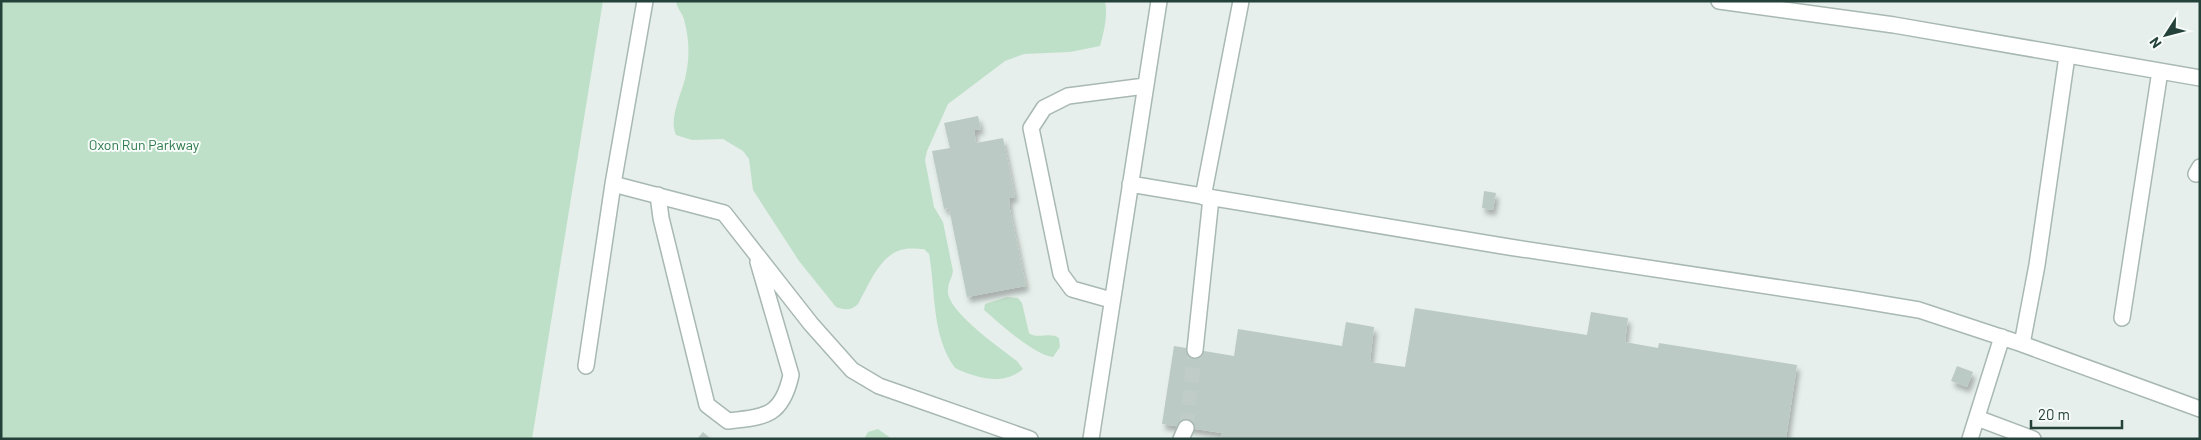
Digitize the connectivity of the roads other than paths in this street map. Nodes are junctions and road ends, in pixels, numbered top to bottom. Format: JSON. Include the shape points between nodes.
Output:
{"nodes":[{"id":1,"x":645,"y":1,"type":"edge"},
{"id":2,"x":1159,"y":1,"type":"edge"},
{"id":3,"x":1241,"y":1,"type":"edge"},
{"id":4,"x":1719,"y":1,"type":"edge"},
{"id":5,"x":2067,"y":56,"type":"junction"},
{"id":6,"x":2160,"y":71,"type":"junction"},
{"id":7,"x":2200,"y":78,"type":"edge"},
{"id":8,"x":1145,"y":86,"type":"junction"},
{"id":9,"x":614,"y":184,"type":"junction"},
{"id":10,"x":1130,"y":184,"type":"junction"},
{"id":11,"x":658,"y":195,"type":"junction"},
{"id":12,"x":1207,"y":197,"type":"junction"},
{"id":13,"x":756,"y":253,"type":"junction"},
{"id":14,"x":1111,"y":300,"type":"junction"},
{"id":15,"x":2122,"y":318,"type":"dead end"},
{"id":16,"x":2002,"y":337,"type":"junction"},
{"id":17,"x":2022,"y":344,"type":"junction"},
{"id":18,"x":1195,"y":350,"type":"tunnel mouth"},
{"id":19,"x":586,"y":366,"type":"dead end"},
{"id":20,"x":2200,"y":409,"type":"edge"},
{"id":21,"x":1977,"y":418,"type":"junction"},
{"id":22,"x":1030,"y":439,"type":"edge"},
{"id":23,"x":1091,"y":439,"type":"edge"},
{"id":24,"x":1970,"y":439,"type":"edge"},
{"id":25,"x":2032,"y":439,"type":"edge"}],
"edges":[{"from":1,"to":9,"type":"lane"},
{"from":2,"to":8,"type":"lane"},
{"from":3,"to":12,"type":"lane"},
{"from":4,"to":5,"type":"lane","via":[[1894,25]]},
{"from":5,"to":6,"type":"lane"},
{"from":5,"to":17,"type":"lane","via":[[2038,265]]},
{"from":6,"to":7,"type":"lane"},
{"from":6,"to":15,"type":"lane"},
{"from":8,"to":10,"type":"lane"},
{"from":8,"to":14,"type":"lane","via":[[1068,96],[1044,108],[1031,128],[1061,274],[1072,289]]},
{"from":9,"to":11,"type":"lane"},
{"from":9,"to":19,"type":"lane"},
{"from":10,"to":12,"type":"lane"},
{"from":10,"to":14,"type":"lane"},
{"from":11,"to":13,"type":"lane","via":[[724,213]]},
{"from":11,"to":13,"type":"lane","via":[[707,406],[728,421],[760,417],[782,403],[791,375]]},
{"from":12,"to":16,"type":"lane","via":[[1501,246],[1862,300],[1918,310]]},
{"from":12,"to":18,"type":"lane"},
{"from":13,"to":22,"type":"lane","via":[[811,324],[852,370],[879,386]]},
{"from":14,"to":23,"type":"lane"},
{"from":16,"to":17,"type":"lane"},
{"from":16,"to":21,"type":"lane"},
{"from":17,"to":20,"type":"lane"},
{"from":21,"to":24,"type":"lane"},
{"from":21,"to":25,"type":"lane"}]}
